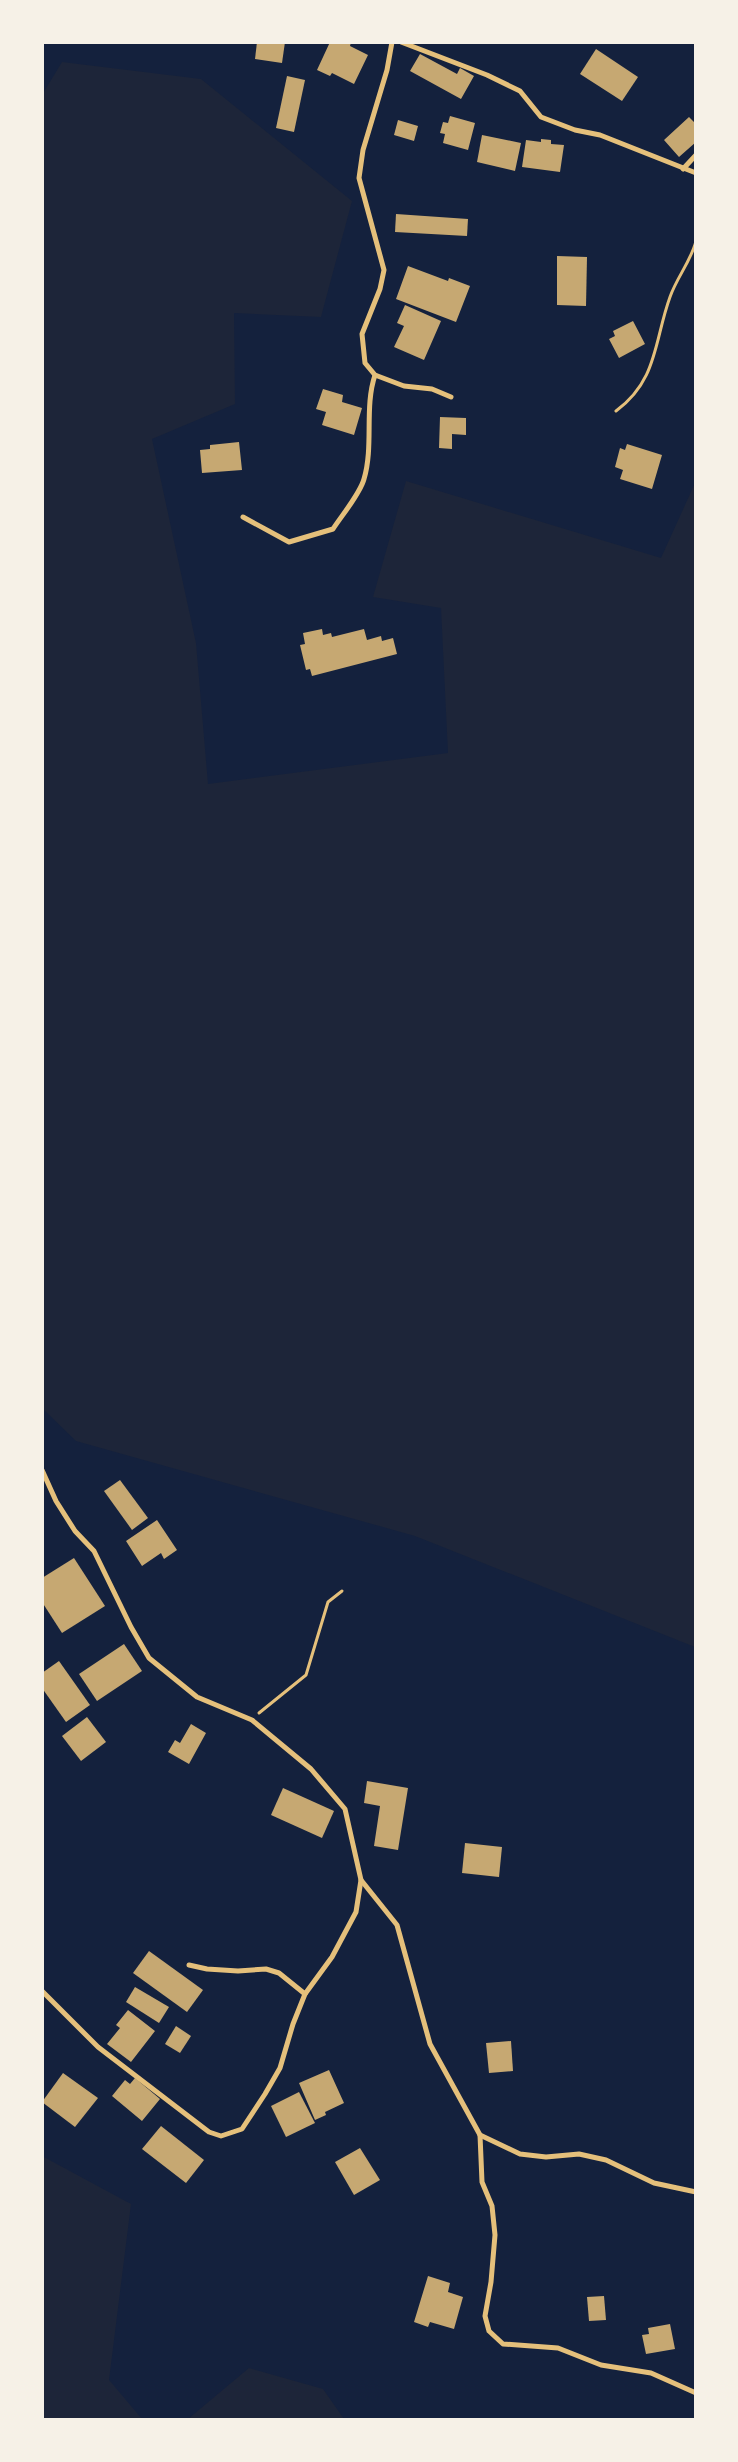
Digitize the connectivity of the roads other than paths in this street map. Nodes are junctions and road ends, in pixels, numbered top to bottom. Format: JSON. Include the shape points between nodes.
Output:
{"nodes":[{"id":1,"x":392,"y":42,"type":"edge"},
{"id":2,"x":401,"y":42,"type":"edge"},
{"id":3,"x":696,"y":155,"type":"edge"},
{"id":4,"x":683,"y":168,"type":"junction"},
{"id":5,"x":696,"y":172,"type":"edge"},
{"id":6,"x":375,"y":375,"type":"junction"},
{"id":7,"x":451,"y":397,"type":"dead end"},
{"id":8,"x":243,"y":517,"type":"dead end"},
{"id":9,"x":42,"y":1470,"type":"edge"},
{"id":10,"x":361,"y":1880,"type":"junction"},
{"id":11,"x":189,"y":1965,"type":"dead end"},
{"id":12,"x":42,"y":1991,"type":"edge"},
{"id":13,"x":305,"y":1994,"type":"junction"},
{"id":14,"x":480,"y":2136,"type":"junction"},
{"id":15,"x":696,"y":2192,"type":"edge"},
{"id":16,"x":696,"y":2393,"type":"edge"}],
"edges":[{"from":1,"to":6,"type":"street","via":[[363,150],[359,178],[384,270],[362,334],[364,363]]},
{"from":2,"to":4,"type":"street","via":[[488,75],[520,92],[541,117],[575,130],[600,135]]},
{"from":3,"to":4,"type":"street"},
{"from":4,"to":5,"type":"street"},
{"from":6,"to":7,"type":"street","via":[[404,386],[432,389]]},
{"from":6,"to":8,"type":"street","via":[[370,390],[370,448],[364,481],[333,529],[289,542]]},
{"from":9,"to":10,"type":"street","via":[[75,1531],[94,1551],[149,1658],[197,1697],[252,1720],[311,1769],[345,1809]]},
{"from":10,"to":13,"type":"street","via":[[356,1912],[332,1957]]},
{"from":10,"to":14,"type":"street","via":[[397,1926],[430,2044]]},
{"from":11,"to":13,"type":"street","via":[[222,1970],[266,1969],[279,1973]]},
{"from":12,"to":13,"type":"street","via":[[98,2047],[209,2132],[221,2136],[242,2129],[266,2094],[280,2068]]},
{"from":14,"to":15,"type":"street","via":[[520,2154],[546,2157],[578,2154],[606,2160],[654,2183]]},
{"from":14,"to":16,"type":"street","via":[[482,2182],[492,2206],[495,2235],[485,2316],[489,2331],[503,2344],[558,2348],[601,2365],[650,2373]]}]}
